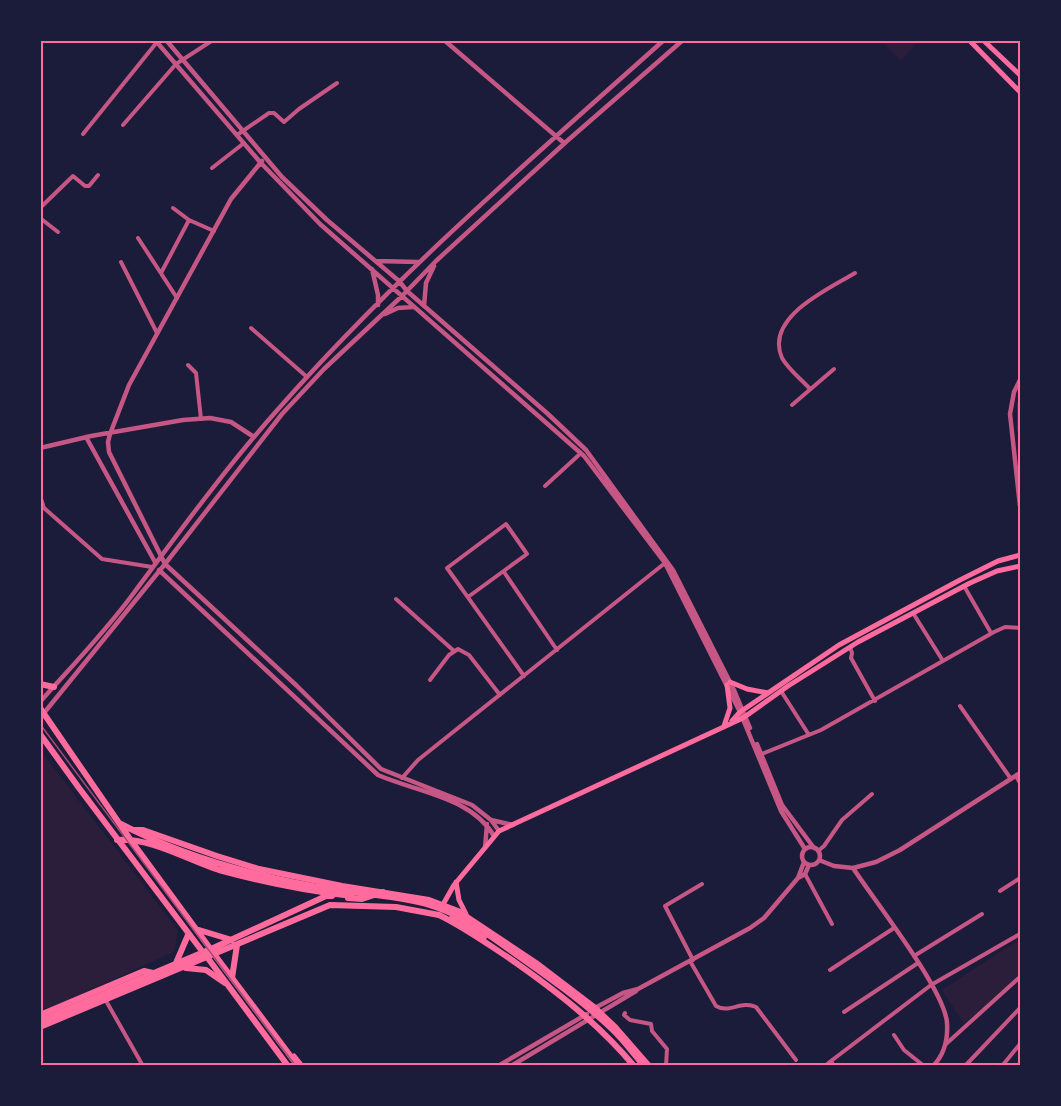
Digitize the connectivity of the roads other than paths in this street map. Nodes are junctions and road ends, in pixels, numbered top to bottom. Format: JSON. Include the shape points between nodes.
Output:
{"nodes":[{"id":1,"x":166,"y":40,"type":"edge"},
{"id":2,"x":213,"y":40,"type":"edge"},
{"id":3,"x":444,"y":40,"type":"edge"},
{"id":4,"x":664,"y":40,"type":"edge"},
{"id":5,"x":683,"y":40,"type":"edge"},
{"id":6,"x":969,"y":40,"type":"edge"},
{"id":7,"x":983,"y":40,"type":"edge"},
{"id":8,"x":156,"y":41,"type":"edge"},
{"id":9,"x":183,"y":60,"type":"junction"},
{"id":10,"x":176,"y":64,"type":"junction"},
{"id":11,"x":1020,"y":75,"type":"edge"},
{"id":12,"x":337,"y":83,"type":"dead end"},
{"id":13,"x":1020,"y":92,"type":"edge"},
{"id":14,"x":123,"y":125,"type":"dead end"},
{"id":15,"x":242,"y":131,"type":"junction"},
{"id":16,"x":83,"y":134,"type":"dead end"},
{"id":17,"x":237,"y":135,"type":"junction"},
{"id":18,"x":557,"y":137,"type":"junction"},
{"id":19,"x":564,"y":144,"type":"junction"},
{"id":20,"x":246,"y":146,"type":"junction"},
{"id":21,"x":265,"y":157,"type":"junction"},
{"id":22,"x":260,"y":162,"type":"junction"},
{"id":23,"x":212,"y":168,"type":"dead end"},
{"id":24,"x":98,"y":175,"type":"dead end"},
{"id":25,"x":40,"y":208,"type":"edge"},
{"id":26,"x":173,"y":208,"type":"dead end"},
{"id":27,"x":40,"y":218,"type":"edge"},
{"id":28,"x":189,"y":220,"type":"junction"},
{"id":29,"x":58,"y":231,"type":"dead end"},
{"id":30,"x":214,"y":231,"type":"junction"},
{"id":31,"x":138,"y":238,"type":"dead end"},
{"id":32,"x":376,"y":261,"type":"junction"},
{"id":33,"x":436,"y":261,"type":"junction"},
{"id":34,"x":121,"y":262,"type":"dead end"},
{"id":35,"x":418,"y":262,"type":"junction"},
{"id":36,"x":371,"y":266,"type":"junction"},
{"id":37,"x":161,"y":273,"type":"junction"},
{"id":38,"x":855,"y":273,"type":"dead end"},
{"id":39,"x":399,"y":281,"type":"junction"},
{"id":40,"x":393,"y":289,"type":"junction"},
{"id":41,"x":407,"y":291,"type":"junction"},
{"id":42,"x":402,"y":296,"type":"junction"},
{"id":43,"x":177,"y":298,"type":"junction"},
{"id":44,"x":378,"y":305,"type":"junction"},
{"id":45,"x":423,"y":308,"type":"junction"},
{"id":46,"x":379,"y":317,"type":"junction"},
{"id":47,"x":252,"y":328,"type":"dead end"},
{"id":48,"x":158,"y":333,"type":"junction"},
{"id":49,"x":188,"y":365,"type":"dead end"},
{"id":50,"x":834,"y":369,"type":"dead end"},
{"id":51,"x":498,"y":376,"type":"junction"},
{"id":52,"x":307,"y":377,"type":"junction"},
{"id":53,"x":1020,"y":380,"type":"edge"},
{"id":54,"x":810,"y":389,"type":"junction"},
{"id":55,"x":1020,"y":404,"type":"edge"},
{"id":56,"x":792,"y":405,"type":"dead end"},
{"id":57,"x":201,"y":419,"type":"junction"},
{"id":58,"x":1020,"y":431,"type":"edge"},
{"id":59,"x":110,"y":434,"type":"junction"},
{"id":60,"x":86,"y":437,"type":"junction"},
{"id":61,"x":254,"y":437,"type":"junction"},
{"id":62,"x":40,"y":448,"type":"edge"},
{"id":63,"x":581,"y":453,"type":"junction"},
{"id":64,"x":545,"y":486,"type":"dead end"},
{"id":65,"x":40,"y":496,"type":"edge"},
{"id":66,"x":1020,"y":506,"type":"edge"},
{"id":67,"x":160,"y":555,"type":"junction"},
{"id":68,"x":1020,"y":555,"type":"edge"},
{"id":69,"x":664,"y":563,"type":"junction"},
{"id":70,"x":165,"y":564,"type":"junction"},
{"id":71,"x":154,"y":565,"type":"junction"},
{"id":72,"x":1020,"y":566,"type":"edge"},
{"id":73,"x":159,"y":571,"type":"junction"},
{"id":74,"x":504,"y":572,"type":"junction"},
{"id":75,"x":964,"y":586,"type":"junction"},
{"id":76,"x":468,"y":597,"type":"junction"},
{"id":77,"x":396,"y":599,"type":"dead end"},
{"id":78,"x":913,"y":613,"type":"junction"},
{"id":79,"x":1020,"y":628,"type":"edge"},
{"id":80,"x":991,"y":633,"type":"junction"},
{"id":81,"x":850,"y":648,"type":"junction"},
{"id":82,"x":557,"y":650,"type":"junction"},
{"id":83,"x":454,"y":651,"type":"junction"},
{"id":84,"x":943,"y":661,"type":"junction"},
{"id":85,"x":524,"y":676,"type":"junction"},
{"id":86,"x":430,"y":680,"type":"dead end"},
{"id":87,"x":728,"y":683,"type":"junction"},
{"id":88,"x":40,"y":684,"type":"edge"},
{"id":89,"x":54,"y":687,"type":"junction"},
{"id":90,"x":781,"y":691,"type":"junction"},
{"id":91,"x":768,"y":693,"type":"junction"},
{"id":92,"x":500,"y":696,"type":"junction"},
{"id":93,"x":875,"y":701,"type":"junction"},
{"id":94,"x":40,"y":702,"type":"edge"},
{"id":95,"x":960,"y":706,"type":"dead end"},
{"id":96,"x":42,"y":713,"type":"edge"},
{"id":97,"x":743,"y":714,"type":"junction"},
{"id":98,"x":724,"y":726,"type":"junction"},
{"id":99,"x":40,"y":735,"type":"edge"},
{"id":100,"x":809,"y":735,"type":"junction"},
{"id":101,"x":44,"y":744,"type":"edge"},
{"id":102,"x":760,"y":754,"type":"junction"},
{"id":103,"x":1016,"y":776,"type":"edge"},
{"id":104,"x":401,"y":779,"type":"junction"},
{"id":105,"x":1020,"y":783,"type":"edge"},
{"id":106,"x":872,"y":794,"type":"dead end"},
{"id":107,"x":489,"y":822,"type":"junction"},
{"id":108,"x":121,"y":825,"type":"junction"},
{"id":109,"x":513,"y":825,"type":"junction"},
{"id":110,"x":134,"y":830,"type":"junction"},
{"id":111,"x":496,"y":834,"type":"junction"},
{"id":112,"x":130,"y":838,"type":"junction"},
{"id":113,"x":117,"y":840,"type":"junction"},
{"id":114,"x":152,"y":843,"type":"junction"},
{"id":115,"x":485,"y":848,"type":"junction"},
{"id":116,"x":805,"y":849,"type":"junction"},
{"id":117,"x":816,"y":850,"type":"junction"},
{"id":118,"x":819,"y":860,"type":"junction"},
{"id":119,"x":806,"y":864,"type":"junction"},
{"id":120,"x":853,"y":868,"type":"junction"},
{"id":121,"x":805,"y":874,"type":"junction"},
{"id":122,"x":798,"y":878,"type":"junction"},
{"id":123,"x":1020,"y":878,"type":"edge"},
{"id":124,"x":456,"y":882,"type":"junction"},
{"id":125,"x":702,"y":884,"type":"dead end"},
{"id":126,"x":1000,"y":891,"type":"dead end"},
{"id":127,"x":383,"y":892,"type":"junction"},
{"id":128,"x":443,"y":905,"type":"junction"},
{"id":129,"x":982,"y":914,"type":"dead end"},
{"id":130,"x":439,"y":915,"type":"junction"},
{"id":131,"x":473,"y":920,"type":"junction"},
{"id":132,"x":832,"y":924,"type":"dead end"},
{"id":133,"x":894,"y":928,"type":"junction"},
{"id":134,"x":198,"y":930,"type":"junction"},
{"id":135,"x":1020,"y":934,"type":"edge"},
{"id":136,"x":188,"y":935,"type":"junction"},
{"id":137,"x":235,"y":943,"type":"junction"},
{"id":138,"x":213,"y":951,"type":"junction"},
{"id":139,"x":205,"y":955,"type":"junction"},
{"id":140,"x":913,"y":957,"type":"junction"},
{"id":141,"x":691,"y":961,"type":"junction"},
{"id":142,"x":176,"y":963,"type":"junction"},
{"id":143,"x":918,"y":963,"type":"junction"},
{"id":144,"x":182,"y":968,"type":"junction"},
{"id":145,"x":830,"y":970,"type":"dead end"},
{"id":146,"x":153,"y":973,"type":"junction"},
{"id":147,"x":1020,"y":977,"type":"edge"},
{"id":148,"x":232,"y":978,"type":"junction"},
{"id":149,"x":225,"y":983,"type":"junction"},
{"id":150,"x":931,"y":985,"type":"junction"},
{"id":151,"x":105,"y":999,"type":"junction"},
{"id":152,"x":1020,"y":1008,"type":"edge"},
{"id":153,"x":598,"y":1011,"type":"junction"},
{"id":154,"x":844,"y":1012,"type":"dead end"},
{"id":155,"x":625,"y":1013,"type":"dead end"},
{"id":156,"x":40,"y":1015,"type":"edge"},
{"id":157,"x":587,"y":1018,"type":"junction"},
{"id":158,"x":40,"y":1021,"type":"edge"},
{"id":159,"x":40,"y":1027,"type":"edge"},
{"id":160,"x":894,"y":1035,"type":"dead end"},
{"id":161,"x":946,"y":1044,"type":"junction"},
{"id":162,"x":1020,"y":1044,"type":"edge"},
{"id":163,"x":796,"y":1060,"type":"dead end"},
{"id":164,"x":832,"y":1063,"type":"edge"},
{"id":165,"x":143,"y":1065,"type":"edge"},
{"id":166,"x":286,"y":1065,"type":"edge"},
{"id":167,"x":300,"y":1065,"type":"edge"},
{"id":168,"x":498,"y":1065,"type":"edge"},
{"id":169,"x":511,"y":1065,"type":"edge"},
{"id":170,"x":634,"y":1065,"type":"edge"},
{"id":171,"x":639,"y":1065,"type":"edge"},
{"id":172,"x":644,"y":1065,"type":"edge"},
{"id":173,"x":649,"y":1065,"type":"edge"},
{"id":174,"x":666,"y":1065,"type":"edge"},
{"id":175,"x":825,"y":1065,"type":"edge"},
{"id":176,"x":924,"y":1065,"type":"edge"},
{"id":177,"x":933,"y":1065,"type":"edge"},
{"id":178,"x":965,"y":1065,"type":"edge"},
{"id":179,"x":1002,"y":1065,"type":"edge"}],
"edges":[{"from":1,"to":9,"type":"street"},
{"from":2,"to":9,"type":"street"},
{"from":3,"to":18,"type":"street"},
{"from":4,"to":18,"type":"street"},
{"from":5,"to":19,"type":"street"},
{"from":6,"to":13,"type":"main road"},
{"from":7,"to":11,"type":"main road"},
{"from":8,"to":10,"type":"street"},
{"from":8,"to":16,"type":"street"},
{"from":9,"to":10,"type":"street"},
{"from":9,"to":15,"type":"street"},
{"from":10,"to":14,"type":"street"},
{"from":10,"to":17,"type":"street"},
{"from":12,"to":15,"type":"street","via":[[284,122],[271,113]]},
{"from":15,"to":17,"type":"street"},
{"from":15,"to":21,"type":"street"},
{"from":17,"to":20,"type":"street"},
{"from":18,"to":19,"type":"street"},
{"from":18,"to":35,"type":"street"},
{"from":19,"to":33,"type":"street"},
{"from":20,"to":22,"type":"street"},
{"from":20,"to":23,"type":"street"},
{"from":21,"to":22,"type":"street"},
{"from":21,"to":32,"type":"street","via":[[327,220]]},
{"from":22,"to":30,"type":"street","via":[[231,199]]},
{"from":22,"to":36,"type":"street","via":[[320,224]]},
{"from":24,"to":25,"type":"street","via":[[89,186],[73,176]]},
{"from":26,"to":28,"type":"street"},
{"from":27,"to":29,"type":"street"},
{"from":28,"to":30,"type":"street"},
{"from":28,"to":37,"type":"street"},
{"from":30,"to":43,"type":"street"},
{"from":31,"to":37,"type":"street"},
{"from":32,"to":35,"type":"street"},
{"from":32,"to":39,"type":"street"},
{"from":33,"to":41,"type":"street"},
{"from":33,"to":45,"type":"street","via":[[426,284]]},
{"from":34,"to":48,"type":"street"},
{"from":35,"to":39,"type":"street"},
{"from":36,"to":40,"type":"street"},
{"from":36,"to":44,"type":"street"},
{"from":37,"to":43,"type":"street"},
{"from":38,"to":54,"type":"street","via":[[804,305],[787,320],[782,331],[783,360]]},
{"from":39,"to":40,"type":"street"},
{"from":39,"to":41,"type":"street"},
{"from":40,"to":42,"type":"street"},
{"from":40,"to":44,"type":"street"},
{"from":41,"to":42,"type":"street"},
{"from":41,"to":45,"type":"street"},
{"from":42,"to":45,"type":"street"},
{"from":42,"to":46,"type":"street"},
{"from":43,"to":48,"type":"street"},
{"from":44,"to":52,"type":"street"},
{"from":45,"to":46,"type":"street","via":[[398,308]]},
{"from":45,"to":51,"type":"street"},
{"from":46,"to":70,"type":"street","via":[[282,414]]},
{"from":47,"to":52,"type":"street"},
{"from":48,"to":59,"type":"street","via":[[129,386]]},
{"from":49,"to":57,"type":"street","via":[[196,373]]},
{"from":50,"to":54,"type":"street"},
{"from":51,"to":63,"type":"street"},
{"from":51,"to":87,"type":"street","via":[[548,414],[586,450],[673,570]]},
{"from":52,"to":61,"type":"street"},
{"from":53,"to":66,"type":"street","via":[[1010,414]]},
{"from":54,"to":56,"type":"street"},
{"from":55,"to":58,"type":"street"},
{"from":57,"to":59,"type":"street"},
{"from":57,"to":61,"type":"street","via":[[231,422]]},
{"from":59,"to":60,"type":"street"},
{"from":59,"to":67,"type":"street","via":[[109,452]]},
{"from":60,"to":62,"type":"street"},
{"from":60,"to":71,"type":"street"},
{"from":61,"to":67,"type":"street"},
{"from":63,"to":64,"type":"street"},
{"from":63,"to":69,"type":"street"},
{"from":65,"to":71,"type":"street","via":[[44,508],[102,559]]},
{"from":67,"to":70,"type":"street"},
{"from":67,"to":71,"type":"street"},
{"from":68,"to":91,"type":"main road","via":[[998,561],[839,645]]},
{"from":69,"to":82,"type":"street"},
{"from":69,"to":87,"type":"street"},
{"from":70,"to":73,"type":"street"},
{"from":70,"to":104,"type":"street","via":[[381,770]]},
{"from":71,"to":73,"type":"street"},
{"from":71,"to":89,"type":"street"},
{"from":72,"to":75,"type":"main road","via":[[997,571]]},
{"from":73,"to":96,"type":"street"},
{"from":73,"to":107,"type":"street","via":[[378,775],[462,807]]},
{"from":74,"to":76,"type":"street"},
{"from":74,"to":76,"type":"street","via":[[527,554],[506,524],[447,568]]},
{"from":74,"to":82,"type":"street"},
{"from":75,"to":78,"type":"main road"},
{"from":75,"to":80,"type":"street"},
{"from":76,"to":85,"type":"street"},
{"from":77,"to":83,"type":"street"},
{"from":78,"to":81,"type":"main road"},
{"from":78,"to":84,"type":"street"},
{"from":79,"to":80,"type":"street","via":[[1005,627]]},
{"from":80,"to":84,"type":"street"},
{"from":81,"to":90,"type":"main road"},
{"from":81,"to":93,"type":"street","via":[[851,658]]},
{"from":82,"to":85,"type":"street"},
{"from":83,"to":86,"type":"street"},
{"from":83,"to":92,"type":"street","via":[[465,652]]},
{"from":84,"to":93,"type":"street"},
{"from":85,"to":92,"type":"street"},
{"from":87,"to":91,"type":"main road"},
{"from":87,"to":97,"type":"street"},
{"from":87,"to":98,"type":"main road","via":[[730,708]]},
{"from":88,"to":89,"type":"main road"},
{"from":89,"to":94,"type":"street"},
{"from":90,"to":97,"type":"main road"},
{"from":90,"to":100,"type":"street"},
{"from":91,"to":97,"type":"main road"},
{"from":92,"to":104,"type":"street","via":[[418,760]]},
{"from":93,"to":100,"type":"street"},
{"from":95,"to":103,"type":"street"},
{"from":96,"to":108,"type":"main road"},
{"from":97,"to":98,"type":"main road"},
{"from":97,"to":102,"type":"street"},
{"from":98,"to":109,"type":"main road"},
{"from":99,"to":101,"type":"main road"},
{"from":100,"to":102,"type":"street"},
{"from":101,"to":113,"type":"main road"},
{"from":102,"to":116,"type":"street","via":[[781,811]]},
{"from":102,"to":117,"type":"street","via":[[783,805]]},
{"from":103,"to":105,"type":"street"},
{"from":103,"to":120,"type":"street","via":[[900,850]]},
{"from":104,"to":107,"type":"street","via":[[472,805]]},
{"from":106,"to":117,"type":"street"},
{"from":107,"to":109,"type":"street"},
{"from":107,"to":111,"type":"street"},
{"from":107,"to":115,"type":"street"},
{"from":108,"to":110,"type":"main road"},
{"from":108,"to":112,"type":"main road"},
{"from":109,"to":111,"type":"main road"},
{"from":110,"to":114,"type":"main road"},
{"from":110,"to":127,"type":"main road","via":[[259,869]]},
{"from":111,"to":115,"type":"main road"},
{"from":112,"to":113,"type":"main road"},
{"from":112,"to":114,"type":"main road"},
{"from":112,"to":134,"type":"main road"},
{"from":113,"to":136,"type":"main road"},
{"from":114,"to":171,"type":"main road","via":[[254,879],[427,908],[446,915],[522,963],[575,1003],[613,1034]]},
{"from":114,"to":172,"type":"main road","via":[[237,870],[445,910],[479,929],[580,1002],[613,1030]]},
{"from":115,"to":124,"type":"main road"},
{"from":116,"to":117,"type":"street"},
{"from":116,"to":119,"type":"street","via":[[801,857]]},
{"from":117,"to":118,"type":"street"},
{"from":118,"to":119,"type":"street"},
{"from":118,"to":120,"type":"street"},
{"from":119,"to":121,"type":"street"},
{"from":119,"to":122,"type":"street"},
{"from":120,"to":133,"type":"street"},
{"from":121,"to":122,"type":"street"},
{"from":121,"to":132,"type":"street"},
{"from":122,"to":141,"type":"street","via":[[764,918]]},
{"from":123,"to":126,"type":"street"},
{"from":124,"to":128,"type":"main road"},
{"from":124,"to":131,"type":"main road","via":[[463,911]]},
{"from":125,"to":141,"type":"street","via":[[665,906]]},
{"from":127,"to":128,"type":"main road"},
{"from":127,"to":137,"type":"main road","via":[[362,899],[326,896]]},
{"from":128,"to":130,"type":"main road"},
{"from":128,"to":131,"type":"main road"},
{"from":129,"to":140,"type":"street"},
{"from":130,"to":137,"type":"main road","via":[[410,909],[330,904]]},
{"from":130,"to":157,"type":"main road","via":[[494,948]]},
{"from":131,"to":153,"type":"main road"},
{"from":133,"to":140,"type":"street"},
{"from":133,"to":145,"type":"street"},
{"from":134,"to":137,"type":"main road"},
{"from":134,"to":138,"type":"main road"},
{"from":135,"to":150,"type":"street"},
{"from":136,"to":139,"type":"main road"},
{"from":136,"to":142,"type":"main road"},
{"from":137,"to":138,"type":"main road"},
{"from":137,"to":148,"type":"main road"},
{"from":138,"to":139,"type":"main road"},
{"from":138,"to":148,"type":"main road"},
{"from":139,"to":142,"type":"main road"},
{"from":139,"to":144,"type":"main road"},
{"from":139,"to":149,"type":"main road"},
{"from":140,"to":143,"type":"street"},
{"from":141,"to":153,"type":"street","via":[[623,993]]},
{"from":141,"to":163,"type":"street","via":[[716,1005],[727,1010],[738,1005],[756,1007]]},
{"from":142,"to":146,"type":"main road"},
{"from":143,"to":150,"type":"street"},
{"from":143,"to":154,"type":"street"},
{"from":144,"to":149,"type":"main road","via":[[206,970]]},
{"from":144,"to":151,"type":"main road"},
{"from":146,"to":156,"type":"main road","via":[[144,971]]},
{"from":146,"to":158,"type":"main road"},
{"from":147,"to":161,"type":"street"},
{"from":148,"to":167,"type":"main road"},
{"from":149,"to":166,"type":"main road"},
{"from":150,"to":161,"type":"street","via":[[944,1011]]},
{"from":150,"to":164,"type":"street"},
{"from":151,"to":159,"type":"main road"},
{"from":151,"to":165,"type":"street"},
{"from":152,"to":178,"type":"street"},
{"from":153,"to":157,"type":"street"},
{"from":153,"to":173,"type":"main road"},
{"from":155,"to":174,"type":"street","via":[[630,1020],[651,1024],[667,1049]]},
{"from":157,"to":168,"type":"street"},
{"from":157,"to":169,"type":"street"},
{"from":157,"to":170,"type":"main road"},
{"from":160,"to":176,"type":"street","via":[[904,1050]]},
{"from":161,"to":177,"type":"street","via":[[941,1058]]},
{"from":162,"to":179,"type":"street"},
{"from":164,"to":175,"type":"street"}]}
